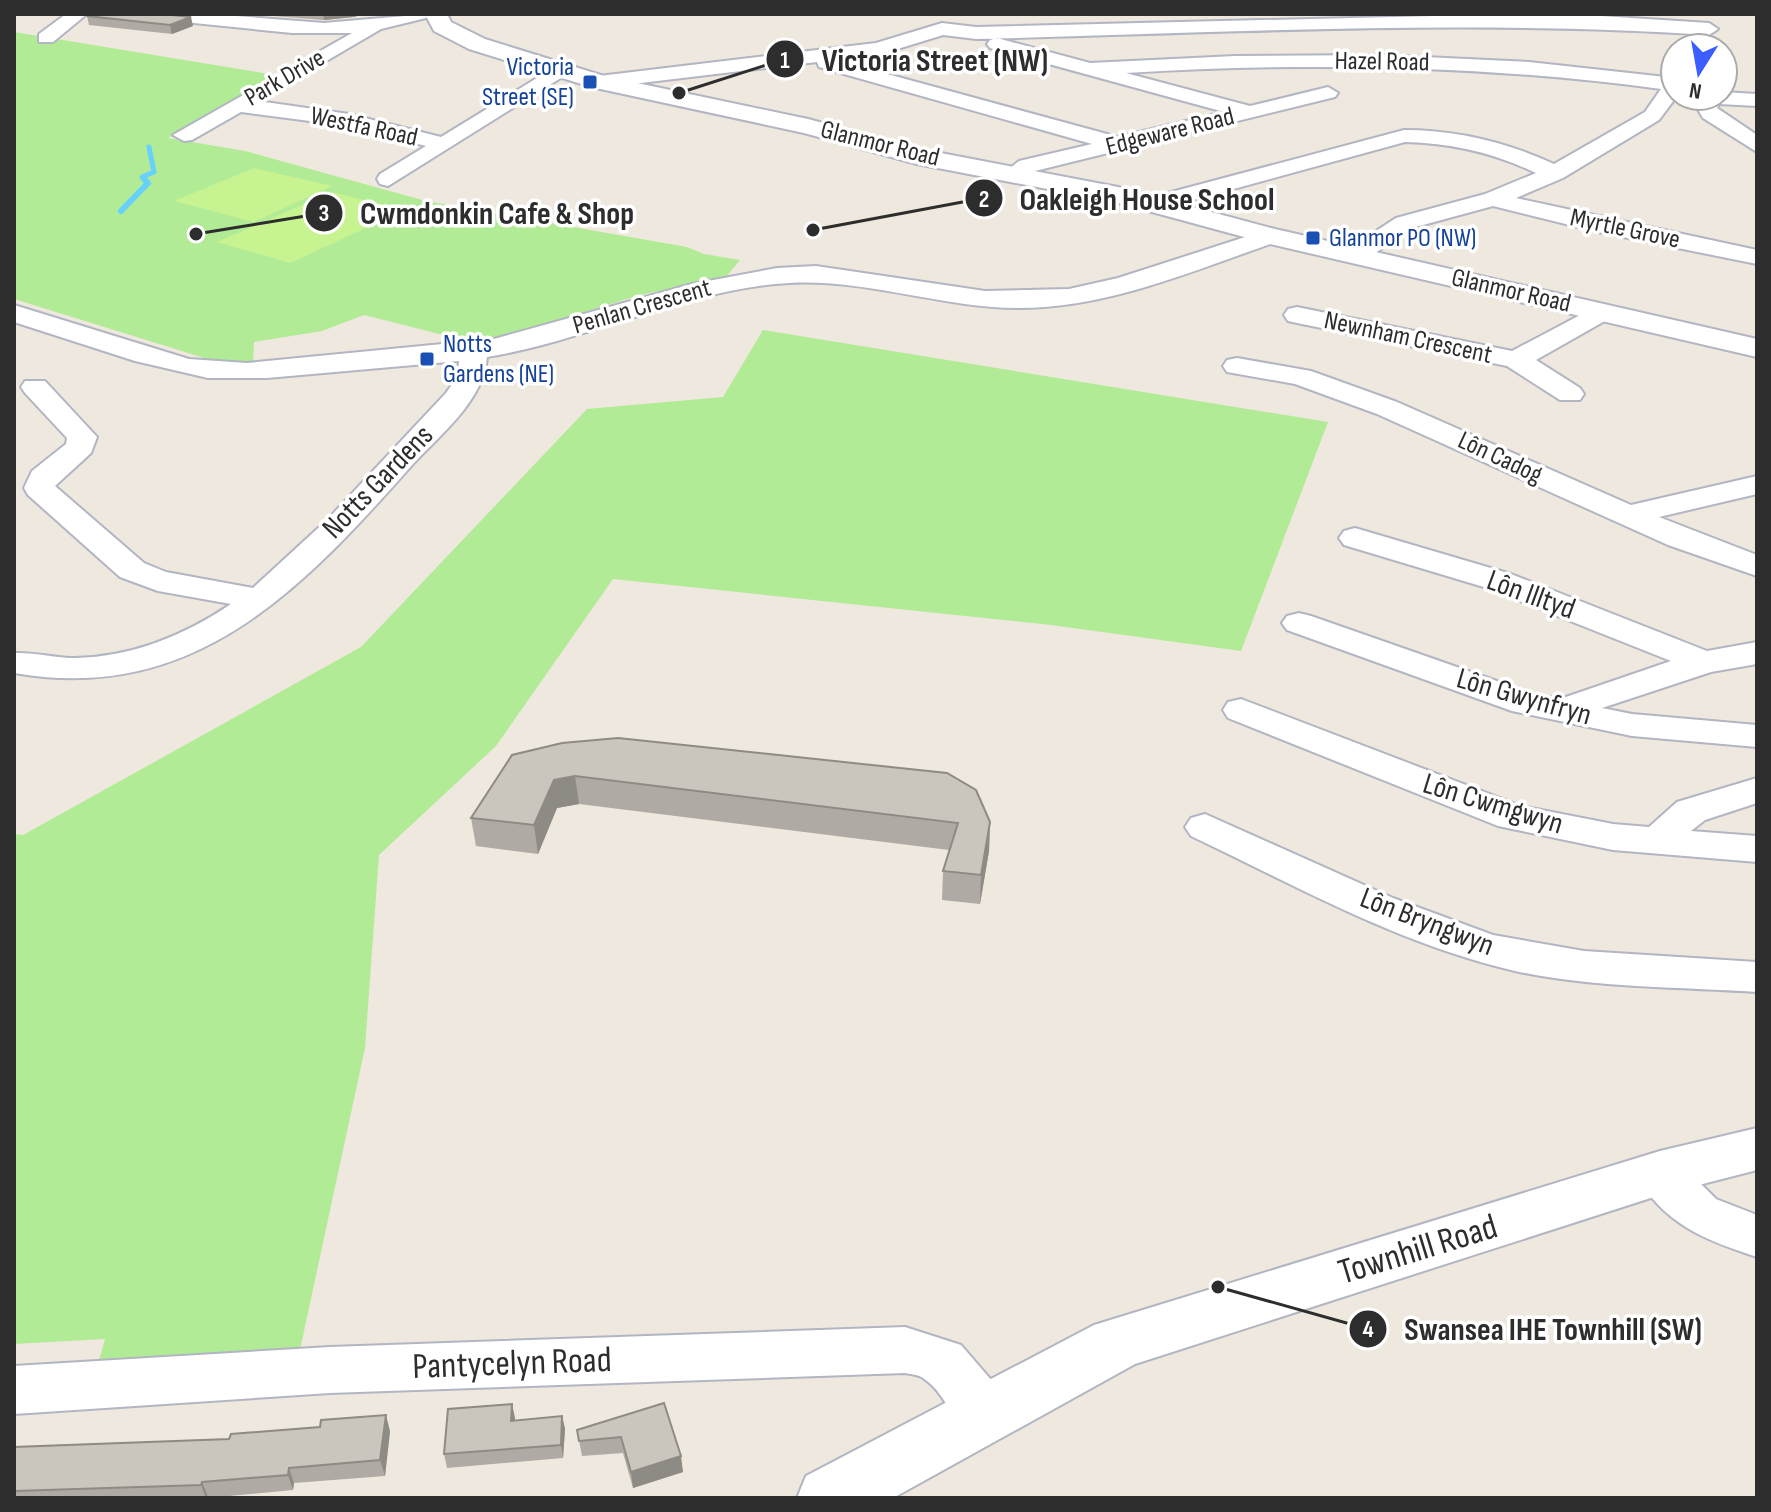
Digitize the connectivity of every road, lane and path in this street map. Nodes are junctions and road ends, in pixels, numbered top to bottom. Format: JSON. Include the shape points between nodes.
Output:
{"nodes":[{"id":1,"x":78,"y":14,"type":"edge"},
{"id":2,"x":164,"y":14,"type":"edge"},
{"id":3,"x":419,"y":14,"type":"edge"},
{"id":4,"x":436,"y":14,"type":"edge"},
{"id":5,"x":901,"y":18,"type":"dead end"},
{"id":6,"x":1471,"y":18,"type":"edge"},
{"id":7,"x":1728,"y":20,"type":"dead end"},
{"id":8,"x":385,"y":21,"type":"junction"},
{"id":9,"x":1101,"y":22,"type":"edge"},
{"id":10,"x":942,"y":29,"type":"junction"},
{"id":11,"x":1709,"y":29,"type":"junction"},
{"id":12,"x":1702,"y":32,"type":"edge"},
{"id":13,"x":46,"y":38,"type":"dead end"},
{"id":14,"x":808,"y":58,"type":"junction"},
{"id":15,"x":1088,"y":69,"type":"junction"},
{"id":16,"x":562,"y":71,"type":"junction"},
{"id":17,"x":599,"y":82,"type":"junction"},
{"id":18,"x":1659,"y":88,"type":"edge"},
{"id":19,"x":1328,"y":93,"type":"dead end"},
{"id":20,"x":238,"y":105,"type":"junction"},
{"id":21,"x":1659,"y":111,"type":"edge"},
{"id":22,"x":1249,"y":112,"type":"junction"},
{"id":23,"x":1709,"y":112,"type":"edge"},
{"id":24,"x":184,"y":135,"type":"dead end"},
{"id":25,"x":443,"y":144,"type":"junction"},
{"id":26,"x":1117,"y":144,"type":"junction"},
{"id":27,"x":1757,"y":145,"type":"edge"},
{"id":28,"x":1555,"y":173,"type":"junction"},
{"id":29,"x":1014,"y":174,"type":"junction"},
{"id":30,"x":388,"y":179,"type":"dead end"},
{"id":31,"x":1493,"y":199,"type":"junction"},
{"id":32,"x":1153,"y":204,"type":"junction"},
{"id":33,"x":1270,"y":236,"type":"junction"},
{"id":34,"x":1356,"y":255,"type":"junction"},
{"id":35,"x":1757,"y":257,"type":"edge"},
{"id":36,"x":1601,"y":312,"type":"junction"},
{"id":37,"x":14,"y":313,"type":"edge"},
{"id":38,"x":1297,"y":315,"type":"dead end"},
{"id":39,"x":1757,"y":348,"type":"edge"},
{"id":40,"x":474,"y":350,"type":"junction"},
{"id":41,"x":1516,"y":360,"type":"junction"},
{"id":42,"x":1237,"y":366,"type":"dead end"},
{"id":43,"x":35,"y":387,"type":"dead end"},
{"id":44,"x":1570,"y":394,"type":"dead end"},
{"id":45,"x":1749,"y":492,"type":"edge"},
{"id":46,"x":1630,"y":515,"type":"junction"},
{"id":47,"x":1355,"y":538,"type":"dead end"},
{"id":48,"x":1757,"y":566,"type":"edge"},
{"id":49,"x":259,"y":599,"type":"junction"},
{"id":50,"x":1299,"y":623,"type":"dead end"},
{"id":51,"x":1757,"y":653,"type":"edge"},
{"id":52,"x":1704,"y":662,"type":"junction"},
{"id":53,"x":17,"y":663,"type":"dead end"},
{"id":54,"x":1241,"y":710,"type":"dead end"},
{"id":55,"x":1570,"y":712,"type":"junction"},
{"id":56,"x":1757,"y":736,"type":"edge"},
{"id":57,"x":1757,"y":790,"type":"edge"},
{"id":58,"x":1205,"y":827,"type":"dead end"},
{"id":59,"x":1668,"y":842,"type":"junction"},
{"id":60,"x":1757,"y":849,"type":"edge"},
{"id":61,"x":1757,"y":977,"type":"edge"},
{"id":62,"x":1757,"y":1149,"type":"edge"},
{"id":63,"x":1660,"y":1173,"type":"junction"},
{"id":64,"x":1757,"y":1237,"type":"edge"},
{"id":65,"x":14,"y":1390,"type":"edge"},
{"id":66,"x":985,"y":1413,"type":"junction"},
{"id":67,"x":830,"y":1498,"type":"edge"}],
"edges":[{"from":1,"to":13,"type":"street"},
{"from":2,"to":8,"type":"street","via":[[302,28]]},
{"from":3,"to":8,"type":"street"},
{"from":4,"to":16,"type":"street","name":"Glanmor Road","via":[[442,26],[465,39]]},
{"from":5,"to":10,"type":"street"},
{"from":6,"to":9,"type":"street"},
{"from":6,"to":11,"type":"street"},
{"from":7,"to":11,"type":"street"},
{"from":8,"to":20,"type":"street","name":"Park Drive"},
{"from":9,"to":10,"type":"street","via":[[976,33]]},
{"from":10,"to":14,"type":"street","via":[[878,49]]},
{"from":10,"to":15,"type":"street"},
{"from":11,"to":12,"type":"street"},
{"from":14,"to":17,"type":"street"},
{"from":14,"to":26,"type":"street"},
{"from":15,"to":18,"type":"street","name":"Hazel Road","via":[[1366,61],[1557,70]]},
{"from":15,"to":22,"type":"street"},
{"from":16,"to":17,"type":"street","name":"Glanmor Road"},
{"from":16,"to":25,"type":"street"},
{"from":17,"to":29,"type":"street","name":"Glanmor Road"},
{"from":19,"to":22,"type":"street","name":"Edgeware Road"},
{"from":20,"to":24,"type":"street","name":"Park Drive"},
{"from":20,"to":25,"type":"street","name":"Westfa Road","via":[[349,120]]},
{"from":21,"to":28,"type":"street"},
{"from":22,"to":26,"type":"street","name":"Edgeware Road"},
{"from":23,"to":27,"type":"street"},
{"from":25,"to":30,"type":"street"},
{"from":26,"to":29,"type":"street","name":"Edgeware Road","via":[[1027,166]]},
{"from":28,"to":31,"type":"street"},
{"from":28,"to":32,"type":"street","via":[[1468,139],[1404,136]]},
{"from":29,"to":32,"type":"street","name":"Glanmor Road"},
{"from":31,"to":34,"type":"street","via":[[1404,223]]},
{"from":31,"to":35,"type":"street","name":"Myrtle Grove"},
{"from":32,"to":33,"type":"street","name":"Glanmor Road"},
{"from":33,"to":34,"type":"street","name":"Glanmor Road"},
{"from":33,"to":40,"type":"street","name":"Penlan Crescent","via":[[1090,293],[1040,300],[786,274],[701,289],[570,329]]},
{"from":34,"to":36,"type":"street","name":"Glanmor Road"},
{"from":36,"to":39,"type":"street","name":"Glanmor Road"},
{"from":36,"to":41,"type":"street","name":"Newnham Crescent"},
{"from":37,"to":40,"type":"street","name":"Penlan Crescent","via":[[212,370]]},
{"from":38,"to":41,"type":"street","name":"Newnham Crescent"},
{"from":40,"to":49,"type":"street","name":"Notts Gardens","via":[[472,376],[457,399],[299,565]]},
{"from":41,"to":44,"type":"street"},
{"from":42,"to":46,"type":"street","name":"Lôn Cadog","via":[[1301,377],[1387,408]]},
{"from":43,"to":49,"type":"street","via":[[82,437],[80,447],[43,478],[39,488],[132,570],[158,581]]},
{"from":45,"to":46,"type":"street"},
{"from":46,"to":48,"type":"street","name":"Lôn Cadog"},
{"from":47,"to":52,"type":"street","name":"Lôn Illtyd","via":[[1499,581]]},
{"from":49,"to":53,"type":"street","name":"Notts Gardens","via":[[207,635],[125,662],[81,668]]},
{"from":50,"to":55,"type":"street","name":"Lôn Gwynfryn","via":[[1525,703]]},
{"from":51,"to":52,"type":"street"},
{"from":52,"to":55,"type":"street","via":[[1574,705]]},
{"from":54,"to":59,"type":"street","name":"Lôn Cwmgwyn","via":[[1512,817]]},
{"from":55,"to":56,"type":"street","name":"Lôn Gwynfryn","via":[[1632,725]]},
{"from":57,"to":59,"type":"street","via":[[1691,811],[1668,828]]},
{"from":58,"to":61,"type":"street","name":"Lôn Bryngwyn","via":[[1417,924],[1487,949],[1589,966]]},
{"from":59,"to":60,"type":"street","name":"Lôn Cwmgwyn"},
{"from":62,"to":63,"type":"street","name":"Townhill Road"},
{"from":63,"to":64,"type":"street","via":[[1698,1213]]},
{"from":63,"to":66,"type":"street","name":"Townhill Road","via":[[1116,1344]]},
{"from":65,"to":66,"type":"street","name":"Pantycelyn Road","via":[[330,1370],[905,1350],[942,1361]]},
{"from":66,"to":67,"type":"street","name":"Townhill Road"}]}
